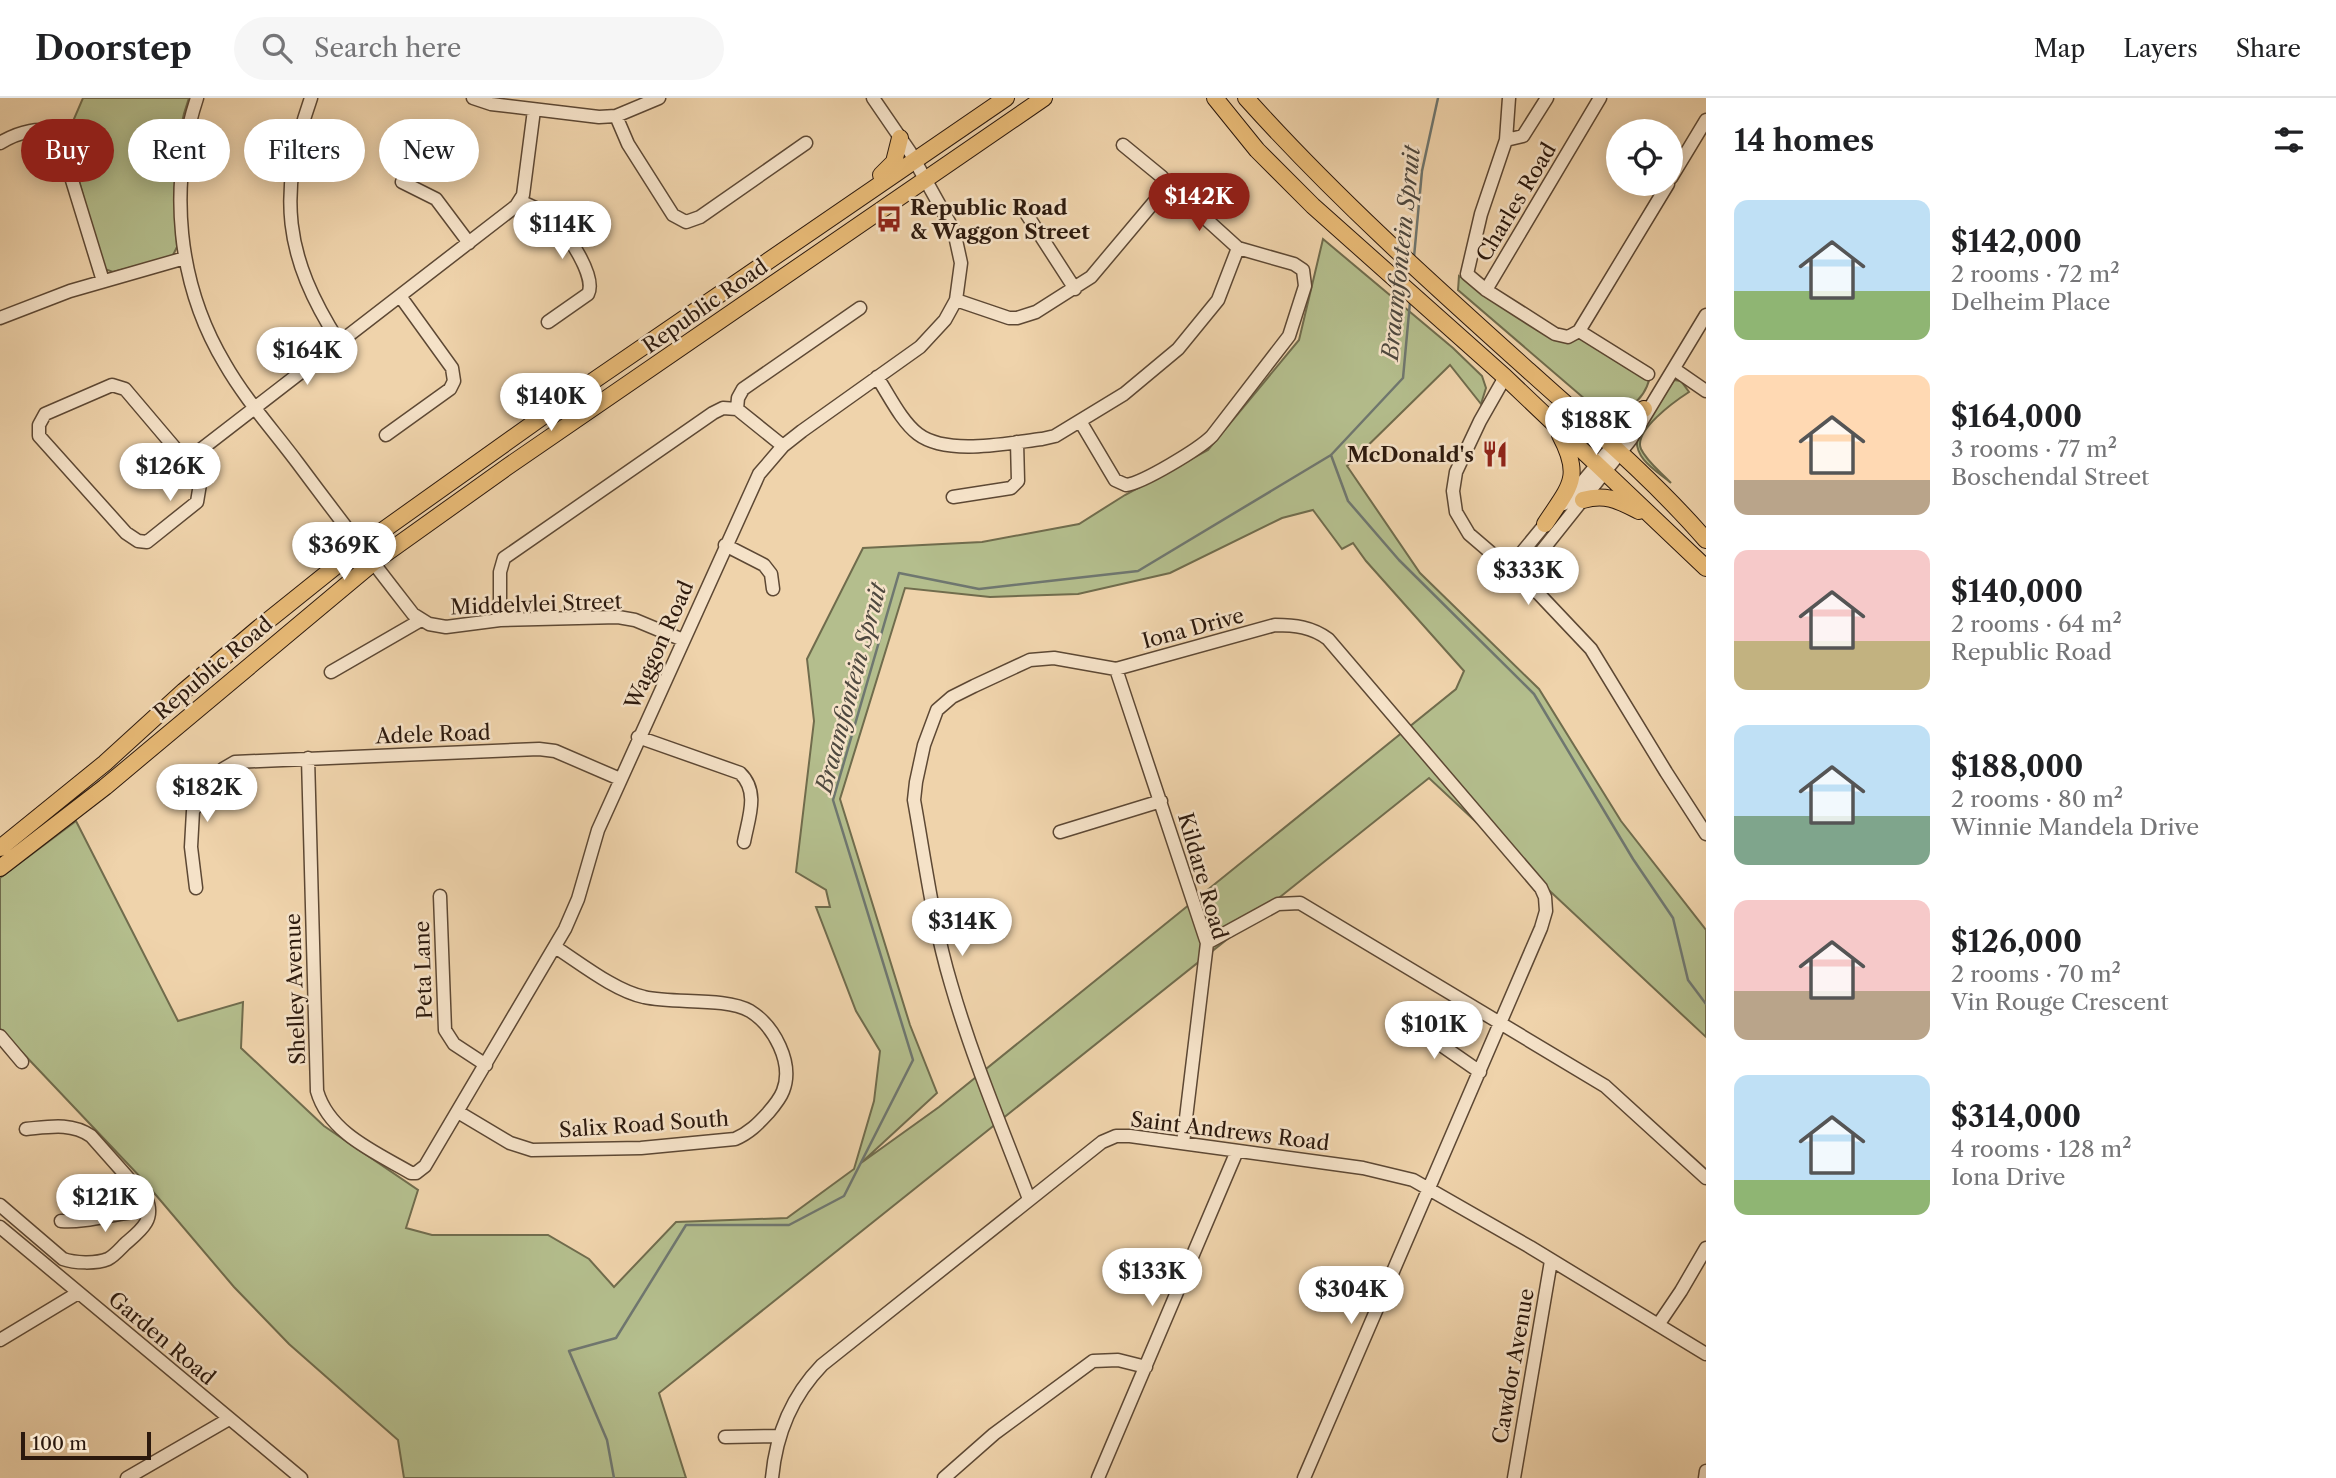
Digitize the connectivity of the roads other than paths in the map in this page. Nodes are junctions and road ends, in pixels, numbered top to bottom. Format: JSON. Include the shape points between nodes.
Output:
{"nodes":[{"id":1,"x":197,"y":98,"type":"edge"},
{"id":2,"x":311,"y":98,"type":"edge"},
{"id":3,"x":473,"y":98,"type":"edge"},
{"id":4,"x":659,"y":98,"type":"edge"},
{"id":5,"x":873,"y":98,"type":"edge"},
{"id":6,"x":1006,"y":98,"type":"edge"},
{"id":7,"x":1044,"y":98,"type":"edge"},
{"id":8,"x":1213,"y":98,"type":"edge"},
{"id":9,"x":1246,"y":98,"type":"edge"},
{"id":10,"x":1509,"y":98,"type":"edge"},
{"id":11,"x":1547,"y":98,"type":"edge"},
{"id":12,"x":1600,"y":98,"type":"edge"},
{"id":13,"x":534,"y":110,"type":"junction"},
{"id":14,"x":616,"y":116,"type":"junction"},
{"id":15,"x":1706,"y":120,"type":"edge"},
{"id":16,"x":900,"y":138,"type":"junction"},
{"id":17,"x":1506,"y":140,"type":"junction"},
{"id":18,"x":0,"y":143,"type":"edge"},
{"id":19,"x":806,"y":143,"type":"dead end"},
{"id":20,"x":1123,"y":145,"type":"dead end"},
{"id":21,"x":1683,"y":157,"type":"edge"},
{"id":22,"x":915,"y":160,"type":"junction"},
{"id":23,"x":926,"y":180,"type":"junction"},
{"id":24,"x":402,"y":182,"type":"dead end"},
{"id":25,"x":1171,"y":196,"type":"junction"},
{"id":26,"x":1661,"y":196,"type":"edge"},
{"id":27,"x":520,"y":201,"type":"junction"},
{"id":28,"x":849,"y":205,"type":"junction"},
{"id":29,"x":1022,"y":207,"type":"dead end"},
{"id":30,"x":469,"y":243,"type":"junction"},
{"id":31,"x":1238,"y":248,"type":"junction"},
{"id":32,"x":185,"y":258,"type":"junction"},
{"id":33,"x":103,"y":281,"type":"junction"},
{"id":34,"x":1075,"y":289,"type":"junction"},
{"id":35,"x":1486,"y":290,"type":"junction"},
{"id":36,"x":400,"y":296,"type":"junction"},
{"id":37,"x":956,"y":300,"type":"junction"},
{"id":38,"x":860,"y":308,"type":"dead end"},
{"id":39,"x":1706,"y":315,"type":"edge"},
{"id":40,"x":0,"y":318,"type":"edge"},
{"id":41,"x":548,"y":322,"type":"dead end"},
{"id":42,"x":1579,"y":331,"type":"junction"},
{"id":43,"x":339,"y":342,"type":"junction"},
{"id":44,"x":1674,"y":369,"type":"junction"},
{"id":45,"x":1648,"y":374,"type":"dead end"},
{"id":46,"x":877,"y":377,"type":"junction"},
{"id":47,"x":1505,"y":377,"type":"junction"},
{"id":48,"x":1702,"y":389,"type":"edge"},
{"id":49,"x":1706,"y":397,"type":"edge"},
{"id":50,"x":1568,"y":406,"type":"junction"},
{"id":51,"x":255,"y":407,"type":"junction"},
{"id":52,"x":737,"y":409,"type":"junction"},
{"id":53,"x":1644,"y":409,"type":"junction"},
{"id":54,"x":1080,"y":421,"type":"junction"},
{"id":55,"x":1555,"y":424,"type":"junction"},
{"id":56,"x":386,"y":435,"type":"dead end"},
{"id":57,"x":1017,"y":442,"type":"junction"},
{"id":58,"x":783,"y":446,"type":"junction"},
{"id":59,"x":1616,"y":449,"type":"junction"},
{"id":60,"x":186,"y":461,"type":"junction"},
{"id":61,"x":1601,"y":469,"type":"junction"},
{"id":62,"x":953,"y":497,"type":"dead end"},
{"id":63,"x":1583,"y":500,"type":"junction"},
{"id":64,"x":1545,"y":524,"type":"junction"},
{"id":65,"x":1706,"y":540,"type":"edge"},
{"id":66,"x":725,"y":545,"type":"junction"},
{"id":67,"x":360,"y":546,"type":"junction"},
{"id":68,"x":1685,"y":547,"type":"junction"},
{"id":69,"x":374,"y":562,"type":"junction"},
{"id":70,"x":1510,"y":567,"type":"junction"},
{"id":71,"x":1706,"y":569,"type":"edge"},
{"id":72,"x":1521,"y":578,"type":"junction"},
{"id":73,"x":773,"y":589,"type":"dead end"},
{"id":74,"x":421,"y":620,"type":"junction"},
{"id":75,"x":500,"y":620,"type":"junction"},
{"id":76,"x":683,"y":640,"type":"junction"},
{"id":77,"x":1116,"y":669,"type":"junction"},
{"id":78,"x":331,"y":672,"type":"dead end"},
{"id":79,"x":638,"y":737,"type":"junction"},
{"id":80,"x":308,"y":758,"type":"junction"},
{"id":81,"x":620,"y":779,"type":"junction"},
{"id":82,"x":1161,"y":801,"type":"junction"},
{"id":83,"x":1060,"y":832,"type":"dead end"},
{"id":84,"x":1706,"y":834,"type":"edge"},
{"id":85,"x":744,"y":842,"type":"dead end"},
{"id":86,"x":0,"y":848,"type":"edge"},
{"id":87,"x":0,"y":868,"type":"edge"},
{"id":88,"x":196,"y":888,"type":"dead end"},
{"id":89,"x":440,"y":896,"type":"dead end"},
{"id":90,"x":1207,"y":943,"type":"junction"},
{"id":91,"x":555,"y":947,"type":"junction"},
{"id":92,"x":1502,"y":1023,"type":"junction"},
{"id":93,"x":1403,"y":1025,"type":"dead end"},
{"id":94,"x":0,"y":1036,"type":"edge"},
{"id":95,"x":22,"y":1062,"type":"dead end"},
{"id":96,"x":486,"y":1065,"type":"junction"},
{"id":97,"x":1480,"y":1072,"type":"junction"},
{"id":98,"x":458,"y":1112,"type":"junction"},
{"id":99,"x":26,"y":1129,"type":"dead end"},
{"id":100,"x":1183,"y":1143,"type":"junction"},
{"id":101,"x":1237,"y":1151,"type":"junction"},
{"id":102,"x":411,"y":1173,"type":"joint"},
{"id":103,"x":1706,"y":1178,"type":"edge"},
{"id":104,"x":1429,"y":1188,"type":"junction"},
{"id":105,"x":1029,"y":1199,"type":"junction"},
{"id":106,"x":0,"y":1205,"type":"edge"},
{"id":107,"x":149,"y":1211,"type":"junction"},
{"id":108,"x":61,"y":1221,"type":"dead end"},
{"id":109,"x":0,"y":1228,"type":"edge"},
{"id":110,"x":1706,"y":1248,"type":"edge"},
{"id":111,"x":1551,"y":1261,"type":"junction"},
{"id":112,"x":78,"y":1293,"type":"junction"},
{"id":113,"x":1658,"y":1325,"type":"junction"},
{"id":114,"x":0,"y":1340,"type":"edge"},
{"id":115,"x":1706,"y":1354,"type":"edge"},
{"id":116,"x":1146,"y":1367,"type":"junction"},
{"id":117,"x":229,"y":1419,"type":"junction"},
{"id":118,"x":778,"y":1436,"type":"junction"},
{"id":119,"x":726,"y":1437,"type":"dead end"},
{"id":120,"x":1706,"y":1471,"type":"edge"},
{"id":121,"x":127,"y":1478,"type":"edge"},
{"id":122,"x":301,"y":1478,"type":"edge"},
{"id":123,"x":772,"y":1478,"type":"edge"},
{"id":124,"x":944,"y":1478,"type":"edge"},
{"id":125,"x":1098,"y":1478,"type":"edge"},
{"id":126,"x":1304,"y":1478,"type":"edge"},
{"id":127,"x":1514,"y":1478,"type":"edge"},
{"id":128,"x":1705,"y":1478,"type":"edge"}],
"edges":[{"from":1,"to":32,"type":"street","name":"Middelvlei Street","via":[[180,182]]},
{"from":2,"to":43,"type":"street","via":[[297,141],[290,207],[297,255],[319,313]]},
{"from":3,"to":13,"type":"street"},
{"from":4,"to":14,"type":"street"},
{"from":5,"to":16,"type":"street","name":"Waggon Road"},
{"from":6,"to":22,"type":"main road","name":"Republic Road"},
{"from":7,"to":23,"type":"main road","name":"Republic Road"},
{"from":8,"to":47,"type":"main road","via":[[1314,206]]},
{"from":9,"to":50,"type":"main road","via":[[1384,241]]},
{"from":10,"to":17,"type":"street"},
{"from":11,"to":17,"type":"street","via":[[1523,136]]},
{"from":12,"to":35,"type":"street","name":"Charles Road"},
{"from":13,"to":14,"type":"street"},
{"from":13,"to":27,"type":"street"},
{"from":14,"to":19,"type":"street","via":[[628,144],[673,215],[687,222]]},
{"from":15,"to":21,"type":"street"},
{"from":16,"to":22,"type":"street","name":"Waggon Road"},
{"from":16,"to":28,"type":"main road","via":[[892,165]]},
{"from":17,"to":35,"type":"street","via":[[1467,267],[1468,277]]},
{"from":18,"to":33,"type":"street","via":[[41,129],[59,138]]},
{"from":20,"to":25,"type":"street","via":[[1161,177]]},
{"from":22,"to":23,"type":"street","name":"Waggon Road"},
{"from":22,"to":28,"type":"main road","name":"Republic Road"},
{"from":23,"to":37,"type":"street","name":"Waggon Road","via":[[946,212],[960,253]]},
{"from":23,"to":69,"type":"main road","name":"Republic Road"},
{"from":24,"to":30,"type":"street","via":[[436,199]]},
{"from":25,"to":31,"type":"street","via":[[1184,199]]},
{"from":25,"to":34,"type":"street","via":[[1154,202],[1091,277]]},
{"from":26,"to":42,"type":"street"},
{"from":27,"to":30,"type":"street"},
{"from":27,"to":41,"type":"street","via":[[556,221],[590,279],[588,294]]},
{"from":28,"to":67,"type":"main road","name":"Republic Road"},
{"from":29,"to":34,"type":"street"},
{"from":30,"to":36,"type":"street"},
{"from":31,"to":54,"type":"street","via":[[1218,300],[1178,349],[1124,394]]},
{"from":31,"to":54,"type":"street","via":[[1298,266],[1305,286],[1289,336],[1212,436],[1126,485],[1115,480]]},
{"from":32,"to":33,"type":"street"},
{"from":32,"to":51,"type":"street","name":"Middelvlei Street","via":[[214,345]]},
{"from":33,"to":40,"type":"street"},
{"from":34,"to":37,"type":"street","via":[[1017,318],[1000,317]]},
{"from":35,"to":42,"type":"street","via":[[1555,334],[1568,337]]},
{"from":36,"to":43,"type":"street"},
{"from":36,"to":56,"type":"street","via":[[454,377],[450,389]]},
{"from":37,"to":46,"type":"street","name":"Waggon Road","via":[[935,333]]},
{"from":38,"to":52,"type":"street","via":[[743,389]]},
{"from":39,"to":44,"type":"street"},
{"from":42,"to":45,"type":"street"},
{"from":43,"to":51,"type":"street"},
{"from":44,"to":48,"type":"street"},
{"from":44,"to":53,"type":"street"},
{"from":44,"to":59,"type":"street"},
{"from":46,"to":57,"type":"street","via":[[918,435],[954,446]]},
{"from":46,"to":58,"type":"street","name":"Waggon Road"},
{"from":47,"to":55,"type":"main road"},
{"from":47,"to":70,"type":"street","via":[[1475,431],[1452,491],[1462,526]]},
{"from":48,"to":49,"type":"street"},
{"from":50,"to":53,"type":"main road","via":[[1613,421]]},
{"from":50,"to":59,"type":"main road"},
{"from":51,"to":60,"type":"street"},
{"from":51,"to":67,"type":"street","name":"Middelvlei Street"},
{"from":52,"to":58,"type":"street"},
{"from":52,"to":75,"type":"street","via":[[713,413],[504,558]]},
{"from":53,"to":59,"type":"street"},
{"from":54,"to":57,"type":"street","via":[[1049,438]]},
{"from":55,"to":61,"type":"main road"},
{"from":55,"to":64,"type":"main road","via":[[1573,473]]},
{"from":57,"to":62,"type":"street","via":[[1015,485]]},
{"from":58,"to":66,"type":"street","name":"Waggon Road","via":[[759,474]]},
{"from":59,"to":61,"type":"street"},
{"from":59,"to":65,"type":"main road"},
{"from":60,"to":60,"type":"street","via":[[200,484],[197,502],[152,540],[143,542],[126,533],[42,441],[39,425],[45,414],[118,386]]},
{"from":61,"to":63,"type":"street"},
{"from":61,"to":64,"type":"street"},
{"from":61,"to":68,"type":"main road"},
{"from":63,"to":68,"type":"main road","via":[[1611,497],[1641,512]]},
{"from":63,"to":72,"type":"street"},
{"from":64,"to":70,"type":"street"},
{"from":66,"to":73,"type":"street","via":[[764,565]]},
{"from":66,"to":76,"type":"street","name":"Waggon Road"},
{"from":67,"to":69,"type":"street","name":"Middelvlei Street"},
{"from":67,"to":86,"type":"main road","name":"Republic Road"},
{"from":68,"to":71,"type":"main road"},
{"from":69,"to":74,"type":"street","name":"Middelvlei Street"},
{"from":69,"to":87,"type":"main road","name":"Republic Road","via":[[105,787]]},
{"from":70,"to":72,"type":"street"},
{"from":72,"to":84,"type":"street","via":[[1591,649]]},
{"from":74,"to":75,"type":"street","name":"Middelvlei Street","via":[[446,627]]},
{"from":74,"to":78,"type":"street"},
{"from":75,"to":76,"type":"street","name":"Middelvlei Street","via":[[626,618]]},
{"from":76,"to":79,"type":"street","name":"Waggon Road"},
{"from":77,"to":82,"type":"street","name":"Kildare Road"},
{"from":77,"to":92,"type":"street","name":"Iona Drive","via":[[1275,625],[1300,626],[1328,639],[1543,891],[1546,911],[1541,928]]},
{"from":77,"to":105,"type":"street","name":"Iona Drive","via":[[1054,658],[1030,660],[952,697],[937,709],[914,790],[951,985]]},
{"from":79,"to":81,"type":"street","name":"Waggon Road"},
{"from":79,"to":85,"type":"street","via":[[748,780],[752,790]]},
{"from":80,"to":81,"type":"street","name":"Adele Road","via":[[539,749],[555,751]]},
{"from":80,"to":88,"type":"street","name":"Adele Road","via":[[241,761],[223,769],[193,811]]},
{"from":80,"to":102,"type":"street","name":"Shelley Avenue","via":[[317,1091],[324,1111],[347,1134]]},
{"from":81,"to":91,"type":"street","name":"Waggon Road","via":[[598,830],[578,899]]},
{"from":82,"to":83,"type":"street"},
{"from":82,"to":90,"type":"street","name":"Kildare Road"},
{"from":89,"to":96,"type":"street","name":"Peta Lane","via":[[445,1030],[454,1045]]},
{"from":90,"to":92,"type":"street","via":[[1278,904],[1300,902]]},
{"from":90,"to":100,"type":"street","name":"Kildare Road"},
{"from":91,"to":96,"type":"street","name":"Waggon Road"},
{"from":91,"to":98,"type":"street","name":"Salix Road South","via":[[642,997],[730,1005],[758,1017],[782,1053],[786,1073],[779,1099],[748,1133],[735,1139],[641,1148],[532,1150],[510,1143]]},
{"from":92,"to":97,"type":"street","name":"Iona Drive"},
{"from":92,"to":103,"type":"street","via":[[1605,1086]]},
{"from":93,"to":97,"type":"street"},
{"from":94,"to":95,"type":"street"},
{"from":96,"to":98,"type":"street","name":"Waggon Road"},
{"from":97,"to":104,"type":"street","name":"Iona Drive"},
{"from":98,"to":102,"type":"street","name":"Waggon Road","via":[[422,1170]]},
{"from":99,"to":107,"type":"street","via":[[67,1126],[85,1132],[142,1193]]},
{"from":100,"to":101,"type":"street","name":"Saint Andrews Road"},
{"from":100,"to":105,"type":"street","name":"Saint Andrews Road","via":[[1109,1138]]},
{"from":101,"to":104,"type":"street","name":"Saint Andrews Road","via":[[1394,1173]]},
{"from":101,"to":116,"type":"street"},
{"from":104,"to":111,"type":"street","name":"Saint Andrews Road"},
{"from":104,"to":126,"type":"street","name":"Iona Drive"},
{"from":105,"to":118,"type":"street","name":"Saint Andrews Road","via":[[821,1366],[800,1390]]},
{"from":106,"to":107,"type":"street","via":[[72,1262],[109,1258],[143,1228]]},
{"from":107,"to":108,"type":"street"},
{"from":109,"to":112,"type":"street","name":"Garden Road"},
{"from":110,"to":113,"type":"street"},
{"from":111,"to":113,"type":"street","name":"Saint Andrews Road"},
{"from":111,"to":127,"type":"street","name":"Cawdor Avenue"},
{"from":112,"to":114,"type":"street"},
{"from":112,"to":117,"type":"street","name":"Garden Road"},
{"from":113,"to":115,"type":"street","name":"Saint Andrews Road"},
{"from":116,"to":124,"type":"street","via":[[1118,1360],[1093,1361]]},
{"from":116,"to":125,"type":"street"},
{"from":117,"to":121,"type":"street"},
{"from":117,"to":122,"type":"street","name":"Garden Road"},
{"from":118,"to":119,"type":"street"},
{"from":118,"to":123,"type":"street","name":"Saint Andrews Road"},
{"from":120,"to":128,"type":"street"}]}
